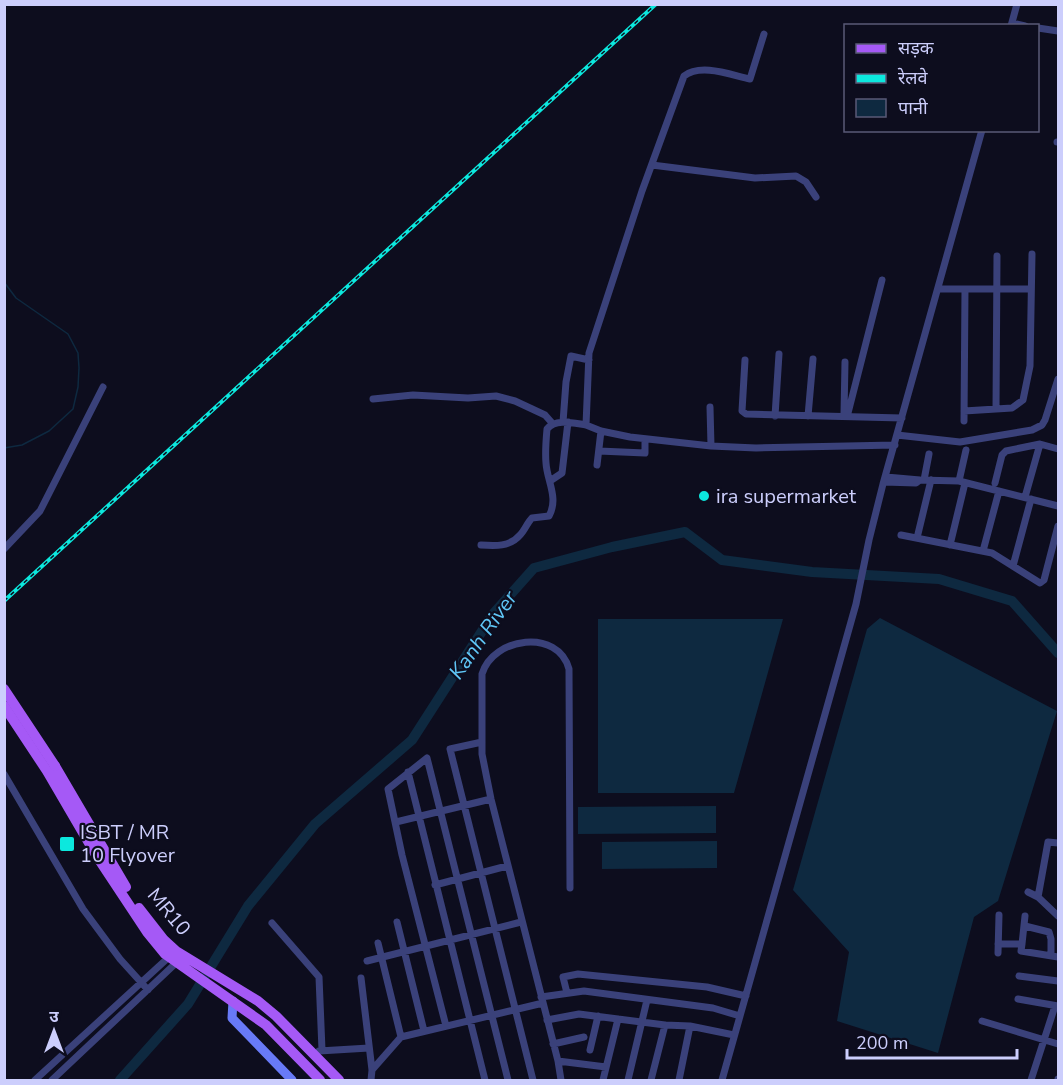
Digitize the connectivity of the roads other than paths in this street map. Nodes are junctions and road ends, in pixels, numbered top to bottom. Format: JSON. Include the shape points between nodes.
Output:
{"nodes":[{"id":1,"x":1017,"y":4,"type":"edge"},
{"id":2,"x":1012,"y":24,"type":"edge"},
{"id":3,"x":1039,"y":28,"type":"edge"},
{"id":4,"x":1059,"y":31,"type":"edge"},
{"id":5,"x":764,"y":34,"type":"dead end"},
{"id":6,"x":981,"y":132,"type":"edge"},
{"id":7,"x":652,"y":165,"type":"junction"},
{"id":8,"x":816,"y":196,"type":"dead end"},
{"id":9,"x":1032,"y":254,"type":"dead end"},
{"id":10,"x":997,"y":256,"type":"dead end"},
{"id":11,"x":882,"y":280,"type":"dead end"},
{"id":12,"x":938,"y":288,"type":"junction"},
{"id":13,"x":965,"y":289,"type":"junction"},
{"id":14,"x":996,"y":289,"type":"junction"},
{"id":15,"x":1031,"y":289,"type":"junction"},
{"id":16,"x":779,"y":354,"type":"dead end"},
{"id":17,"x":813,"y":359,"type":"dead end"},
{"id":18,"x":589,"y":360,"type":"junction"},
{"id":19,"x":745,"y":360,"type":"dead end"},
{"id":20,"x":845,"y":362,"type":"dead end"},
{"id":21,"x":1059,"y":379,"type":"edge"},
{"id":22,"x":103,"y":387,"type":"dead end"},
{"id":23,"x":373,"y":399,"type":"dead end"},
{"id":24,"x":710,"y":407,"type":"dead end"},
{"id":25,"x":996,"y":409,"type":"junction"},
{"id":26,"x":964,"y":411,"type":"junction"},
{"id":27,"x":775,"y":416,"type":"junction"},
{"id":28,"x":808,"y":416,"type":"junction"},
{"id":29,"x":845,"y":417,"type":"junction"},
{"id":30,"x":902,"y":418,"type":"junction"},
{"id":31,"x":964,"y":421,"type":"dead end"},
{"id":32,"x":565,"y":422,"type":"junction"},
{"id":33,"x":553,"y":424,"type":"junction"},
{"id":34,"x":586,"y":425,"type":"junction"},
{"id":35,"x":601,"y":431,"type":"junction"},
{"id":36,"x":897,"y":435,"type":"junction"},
{"id":37,"x":645,"y":439,"type":"junction"},
{"id":38,"x":1040,"y":444,"type":"junction"},
{"id":39,"x":895,"y":445,"type":"junction"},
{"id":40,"x":711,"y":446,"type":"junction"},
{"id":41,"x":1059,"y":449,"type":"edge"},
{"id":42,"x":966,"y":450,"type":"dead end"},
{"id":43,"x":599,"y":452,"type":"junction"},
{"id":44,"x":929,"y":454,"type":"dead end"},
{"id":45,"x":597,"y":465,"type":"dead end"},
{"id":46,"x":885,"y":479,"type":"junction"},
{"id":47,"x":925,"y":480,"type":"junction"},
{"id":48,"x":550,"y":481,"type":"junction"},
{"id":49,"x":962,"y":482,"type":"junction"},
{"id":50,"x":997,"y":487,"type":"junction"},
{"id":51,"x":1028,"y":498,"type":"junction"},
{"id":52,"x":1058,"y":505,"type":"edge"},
{"id":53,"x":1059,"y":526,"type":"edge"},
{"id":54,"x":901,"y":535,"type":"dead end"},
{"id":55,"x":917,"y":538,"type":"junction"},
{"id":56,"x":481,"y":545,"type":"dead end"},
{"id":57,"x":950,"y":545,"type":"junction"},
{"id":58,"x":4,"y":549,"type":"edge"},
{"id":59,"x":983,"y":551,"type":"junction"},
{"id":60,"x":1012,"y":566,"type":"junction"},
{"id":61,"x":4,"y":689,"type":"edge"},
{"id":62,"x":15,"y":696,"type":"dead end"},
{"id":63,"x":4,"y":705,"type":"edge"},
{"id":64,"x":482,"y":742,"type":"junction"},
{"id":65,"x":51,"y":769,"type":"junction"},
{"id":66,"x":408,"y":772,"type":"junction"},
{"id":67,"x":4,"y":774,"type":"edge"},
{"id":68,"x":491,"y":799,"type":"junction"},
{"id":69,"x":465,"y":805,"type":"junction"},
{"id":70,"x":440,"y":812,"type":"junction"},
{"id":71,"x":420,"y":816,"type":"junction"},
{"id":72,"x":396,"y":822,"type":"junction"},
{"id":73,"x":1059,"y":843,"type":"edge"},
{"id":74,"x":507,"y":866,"type":"junction"},
{"id":75,"x":481,"y":872,"type":"junction"},
{"id":76,"x":457,"y":878,"type":"junction"},
{"id":77,"x":435,"y":885,"type":"junction"},
{"id":78,"x":570,"y":888,"type":"dead end"},
{"id":79,"x":1028,"y":892,"type":"dead end"},
{"id":80,"x":1038,"y":897,"type":"junction"},
{"id":81,"x":999,"y":915,"type":"dead end"},
{"id":82,"x":1025,"y":916,"type":"dead end"},
{"id":83,"x":1059,"y":916,"type":"edge"},
{"id":84,"x":397,"y":922,"type":"dead end"},
{"id":85,"x":521,"y":922,"type":"junction"},
{"id":86,"x":272,"y":923,"type":"dead end"},
{"id":87,"x":1025,"y":926,"type":"junction"},
{"id":88,"x":495,"y":928,"type":"junction"},
{"id":89,"x":471,"y":934,"type":"junction"},
{"id":90,"x":450,"y":940,"type":"junction"},
{"id":91,"x":378,"y":943,"type":"dead end"},
{"id":92,"x":998,"y":944,"type":"junction"},
{"id":93,"x":1022,"y":944,"type":"junction"},
{"id":94,"x":427,"y":945,"type":"junction"},
{"id":95,"x":404,"y":951,"type":"junction"},
{"id":96,"x":998,"y":953,"type":"dead end"},
{"id":97,"x":1055,"y":956,"type":"edge"},
{"id":98,"x":382,"y":957,"type":"junction"},
{"id":99,"x":368,"y":961,"type":"dead end"},
{"id":100,"x":180,"y":962,"type":"junction"},
{"id":101,"x":1019,"y":976,"type":"dead end"},
{"id":102,"x":361,"y":978,"type":"dead end"},
{"id":103,"x":1059,"y":981,"type":"edge"},
{"id":104,"x":141,"y":982,"type":"junction"},
{"id":105,"x":148,"y":990,"type":"junction"},
{"id":106,"x":567,"y":993,"type":"junction"},
{"id":107,"x":746,"y":996,"type":"junction"},
{"id":108,"x":229,"y":999,"type":"junction"},
{"id":109,"x":1018,"y":999,"type":"dead end"},
{"id":110,"x":542,"y":1000,"type":"junction"},
{"id":111,"x":647,"y":1000,"type":"junction"},
{"id":112,"x":1057,"y":1006,"type":"edge"},
{"id":113,"x":515,"y":1010,"type":"junction"},
{"id":114,"x":491,"y":1016,"type":"junction"},
{"id":115,"x":598,"y":1016,"type":"junction"},
{"id":116,"x":740,"y":1016,"type":"junction"},
{"id":117,"x":618,"y":1019,"type":"junction"},
{"id":118,"x":470,"y":1020,"type":"junction"},
{"id":119,"x":547,"y":1020,"type":"junction"},
{"id":120,"x":982,"y":1021,"type":"dead end"},
{"id":121,"x":642,"y":1022,"type":"junction"},
{"id":122,"x":666,"y":1025,"type":"junction"},
{"id":123,"x":446,"y":1026,"type":"junction"},
{"id":124,"x":690,"y":1026,"type":"junction"},
{"id":125,"x":424,"y":1031,"type":"junction"},
{"id":126,"x":734,"y":1035,"type":"junction"},
{"id":127,"x":401,"y":1036,"type":"junction"},
{"id":128,"x":584,"y":1037,"type":"dead end"},
{"id":129,"x":1045,"y":1038,"type":"junction"},
{"id":130,"x":553,"y":1044,"type":"junction"},
{"id":131,"x":1059,"y":1044,"type":"edge"},
{"id":132,"x":369,"y":1048,"type":"junction"},
{"id":133,"x":322,"y":1050,"type":"junction"},
{"id":134,"x":590,"y":1050,"type":"dead end"},
{"id":135,"x":310,"y":1053,"type":"junction"},
{"id":136,"x":558,"y":1061,"type":"junction"},
{"id":137,"x":606,"y":1067,"type":"junction"},
{"id":138,"x":372,"y":1070,"type":"junction"},
{"id":139,"x":35,"y":1080,"type":"edge"},
{"id":140,"x":52,"y":1080,"type":"edge"},
{"id":141,"x":292,"y":1080,"type":"edge"},
{"id":142,"x":320,"y":1080,"type":"edge"},
{"id":143,"x":339,"y":1080,"type":"edge"},
{"id":144,"x":371,"y":1080,"type":"edge"},
{"id":145,"x":485,"y":1080,"type":"edge"},
{"id":146,"x":508,"y":1080,"type":"edge"},
{"id":147,"x":532,"y":1080,"type":"edge"},
{"id":148,"x":561,"y":1080,"type":"edge"},
{"id":149,"x":603,"y":1080,"type":"edge"},
{"id":150,"x":628,"y":1080,"type":"edge"},
{"id":151,"x":651,"y":1080,"type":"edge"},
{"id":152,"x":679,"y":1080,"type":"edge"},
{"id":153,"x":722,"y":1080,"type":"edge"},
{"id":154,"x":1031,"y":1080,"type":"edge"}],
"edges":[{"from":1,"to":2,"type":"street"},
{"from":3,"to":4,"type":"street"},
{"from":5,"to":7,"type":"street","via":[[750,79],[707,70],[684,76]]},
{"from":6,"to":12,"type":"street"},
{"from":7,"to":8,"type":"street","via":[[755,178],[796,176]]},
{"from":7,"to":18,"type":"street"},
{"from":9,"to":15,"type":"street"},
{"from":10,"to":14,"type":"street"},
{"from":11,"to":29,"type":"street"},
{"from":12,"to":13,"type":"street"},
{"from":12,"to":30,"type":"street"},
{"from":13,"to":14,"type":"street"},
{"from":13,"to":26,"type":"street"},
{"from":14,"to":15,"type":"street"},
{"from":14,"to":25,"type":"street"},
{"from":15,"to":25,"type":"street","via":[[1026,394],[1012,408]]},
{"from":16,"to":27,"type":"street"},
{"from":17,"to":28,"type":"street"},
{"from":18,"to":32,"type":"street","via":[[571,356]]},
{"from":18,"to":34,"type":"street"},
{"from":19,"to":27,"type":"street","via":[[742,411]]},
{"from":20,"to":29,"type":"street"},
{"from":21,"to":36,"type":"street","via":[[1045,420],[1032,430],[960,442]]},
{"from":22,"to":58,"type":"street","via":[[40,511]]},
{"from":23,"to":33,"type":"street","via":[[413,395],[496,396],[545,415]]},
{"from":24,"to":40,"type":"street"},
{"from":25,"to":26,"type":"street"},
{"from":26,"to":31,"type":"street"},
{"from":27,"to":28,"type":"street"},
{"from":28,"to":29,"type":"street"},
{"from":29,"to":30,"type":"street"},
{"from":30,"to":36,"type":"street"},
{"from":32,"to":33,"type":"street"},
{"from":32,"to":34,"type":"street"},
{"from":32,"to":48,"type":"street","via":[[562,473]]},
{"from":33,"to":48,"type":"street","via":[[547,429],[545,459]]},
{"from":34,"to":35,"type":"street"},
{"from":35,"to":37,"type":"street"},
{"from":35,"to":43,"type":"street"},
{"from":36,"to":39,"type":"street"},
{"from":37,"to":40,"type":"street"},
{"from":37,"to":43,"type":"street","via":[[645,453]]},
{"from":38,"to":41,"type":"street"},
{"from":38,"to":50,"type":"street","via":[[1004,453]]},
{"from":38,"to":51,"type":"street"},
{"from":39,"to":40,"type":"street"},
{"from":39,"to":46,"type":"street"},
{"from":42,"to":49,"type":"street"},
{"from":43,"to":45,"type":"street"},
{"from":44,"to":47,"type":"street"},
{"from":46,"to":47,"type":"street"},
{"from":46,"to":107,"type":"street","via":[[856,604]]},
{"from":47,"to":49,"type":"street"},
{"from":47,"to":55,"type":"street"},
{"from":48,"to":56,"type":"street","via":[[553,504],[549,516],[531,518],[511,542]]},
{"from":49,"to":50,"type":"street"},
{"from":49,"to":57,"type":"street"},
{"from":50,"to":51,"type":"street"},
{"from":50,"to":59,"type":"street"},
{"from":51,"to":52,"type":"street"},
{"from":51,"to":60,"type":"street"},
{"from":53,"to":60,"type":"street","via":[[1042,583]]},
{"from":54,"to":55,"type":"street"},
{"from":55,"to":57,"type":"street"},
{"from":57,"to":59,"type":"street"},
{"from":59,"to":60,"type":"street"},
{"from":61,"to":65,"type":"main road","name":"MR10","bridge":true},
{"from":62,"to":63,"type":"street"},
{"from":63,"to":65,"type":"main road","name":"MR10"},
{"from":64,"to":68,"type":"street"},
{"from":64,"to":69,"type":"street","via":[[450,749]]},
{"from":64,"to":78,"type":"street","via":[[485,663],[511,645],[526,643],[543,644],[561,653],[569,669]]},
{"from":65,"to":100,"type":"main road","name":"MR10","via":[[134,902]]},
{"from":65,"to":100,"type":"main road","name":"MR10","via":[[115,884],[147,932]]},
{"from":66,"to":70,"type":"street","via":[[427,758]]},
{"from":66,"to":71,"type":"street"},
{"from":66,"to":72,"type":"street","via":[[388,789]]},
{"from":67,"to":104,"type":"street","via":[[84,909]]},
{"from":68,"to":69,"type":"street"},
{"from":68,"to":74,"type":"street"},
{"from":69,"to":70,"type":"street"},
{"from":69,"to":75,"type":"street"},
{"from":70,"to":71,"type":"street"},
{"from":70,"to":76,"type":"street"},
{"from":71,"to":72,"type":"street"},
{"from":71,"to":77,"type":"street"},
{"from":72,"to":94,"type":"street"},
{"from":73,"to":80,"type":"street","via":[[1048,842]]},
{"from":74,"to":75,"type":"street"},
{"from":74,"to":85,"type":"street"},
{"from":75,"to":76,"type":"street"},
{"from":75,"to":88,"type":"street"},
{"from":76,"to":77,"type":"street"},
{"from":76,"to":89,"type":"street"},
{"from":77,"to":90,"type":"street"},
{"from":79,"to":80,"type":"street"},
{"from":80,"to":83,"type":"street"},
{"from":81,"to":92,"type":"street"},
{"from":82,"to":87,"type":"street"},
{"from":84,"to":95,"type":"street"},
{"from":85,"to":88,"type":"street"},
{"from":85,"to":110,"type":"street"},
{"from":86,"to":133,"type":"street","via":[[319,977]]},
{"from":87,"to":93,"type":"street"},
{"from":87,"to":97,"type":"street","via":[[1049,932]]},
{"from":88,"to":89,"type":"street"},
{"from":88,"to":113,"type":"street"},
{"from":89,"to":90,"type":"street"},
{"from":89,"to":114,"type":"street"},
{"from":90,"to":94,"type":"street"},
{"from":90,"to":118,"type":"street"},
{"from":91,"to":98,"type":"street"},
{"from":92,"to":93,"type":"street"},
{"from":92,"to":96,"type":"street"},
{"from":93,"to":97,"type":"street","via":[[1021,951]]},
{"from":94,"to":95,"type":"street"},
{"from":94,"to":123,"type":"street"},
{"from":95,"to":98,"type":"street"},
{"from":95,"to":125,"type":"street"},
{"from":98,"to":99,"type":"street"},
{"from":98,"to":127,"type":"street"},
{"from":100,"to":104,"type":"street"},
{"from":100,"to":105,"type":"street"},
{"from":100,"to":108,"type":"main road","name":"MR10"},
{"from":100,"to":135,"type":"main road","name":"MR10","via":[[258,1001]]},
{"from":101,"to":103,"type":"street"},
{"from":102,"to":132,"type":"street"},
{"from":104,"to":105,"type":"street"},
{"from":104,"to":139,"type":"street"},
{"from":105,"to":140,"type":"street"},
{"from":106,"to":107,"type":"street","via":[[563,977],[578,974],[707,987]]},
{"from":106,"to":110,"type":"street"},
{"from":106,"to":111,"type":"street"},
{"from":107,"to":116,"type":"street"},
{"from":108,"to":141,"type":"street","via":[[232,1018]]},
{"from":108,"to":142,"type":"main road","name":"MR10","via":[[266,1025]]},
{"from":109,"to":112,"type":"street"},
{"from":110,"to":113,"type":"street"},
{"from":110,"to":119,"type":"street"},
{"from":111,"to":116,"type":"street","via":[[713,1008]]},
{"from":111,"to":121,"type":"street"},
{"from":112,"to":129,"type":"street"},
{"from":113,"to":114,"type":"street"},
{"from":113,"to":147,"type":"street"},
{"from":114,"to":118,"type":"street"},
{"from":114,"to":146,"type":"street"},
{"from":115,"to":117,"type":"street"},
{"from":115,"to":119,"type":"street","via":[[579,1014]]},
{"from":115,"to":134,"type":"street"},
{"from":116,"to":126,"type":"street"},
{"from":117,"to":121,"type":"street"},
{"from":117,"to":137,"type":"street"},
{"from":118,"to":123,"type":"street"},
{"from":118,"to":145,"type":"street"},
{"from":119,"to":130,"type":"street"},
{"from":120,"to":129,"type":"street"},
{"from":121,"to":122,"type":"street"},
{"from":121,"to":150,"type":"street"},
{"from":122,"to":124,"type":"street"},
{"from":122,"to":151,"type":"street"},
{"from":123,"to":125,"type":"street"},
{"from":124,"to":126,"type":"street"},
{"from":124,"to":152,"type":"street"},
{"from":125,"to":127,"type":"street"},
{"from":126,"to":153,"type":"street"},
{"from":127,"to":138,"type":"street"},
{"from":128,"to":130,"type":"street"},
{"from":129,"to":131,"type":"street"},
{"from":129,"to":154,"type":"street"},
{"from":130,"to":136,"type":"street"},
{"from":132,"to":133,"type":"street"},
{"from":132,"to":138,"type":"street"},
{"from":133,"to":135,"type":"street"},
{"from":135,"to":143,"type":"main road","name":"MR10"},
{"from":136,"to":137,"type":"street"},
{"from":136,"to":148,"type":"street"},
{"from":137,"to":149,"type":"street"},
{"from":138,"to":144,"type":"street"}]}
